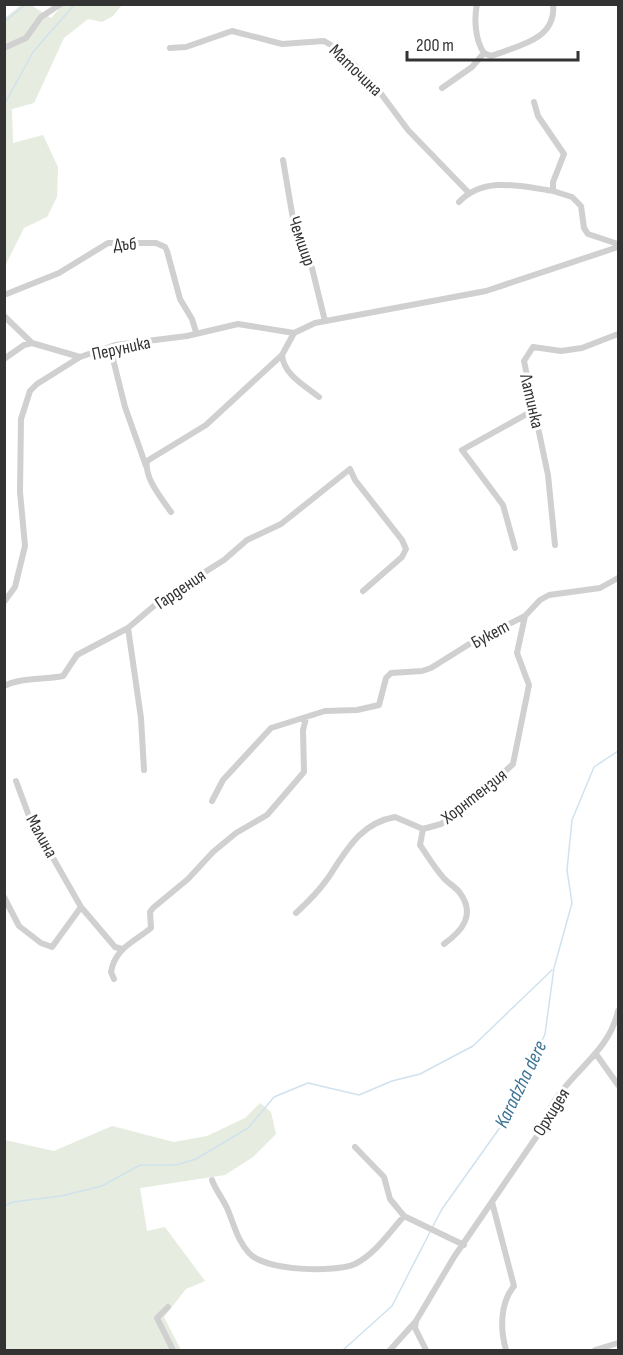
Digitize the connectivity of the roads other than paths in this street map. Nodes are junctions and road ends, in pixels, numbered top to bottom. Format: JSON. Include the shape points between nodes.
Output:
{"nodes":[{"id":1,"x":61,"y":4,"type":"edge"},
{"id":2,"x":477,"y":4,"type":"edge"},
{"id":3,"x":553,"y":4,"type":"edge"},
{"id":4,"x":4,"y":48,"type":"edge"},
{"id":5,"x":170,"y":48,"type":"dead end"},
{"id":6,"x":484,"y":53,"type":"junction"},
{"id":7,"x":442,"y":88,"type":"dead end"},
{"id":8,"x":534,"y":102,"type":"dead end"},
{"id":9,"x":283,"y":160,"type":"dead end"},
{"id":10,"x":553,"y":191,"type":"junction"},
{"id":11,"x":468,"y":192,"type":"junction"},
{"id":12,"x":459,"y":202,"type":"dead end"},
{"id":13,"x":618,"y":245,"type":"edge"},
{"id":14,"x":4,"y":295,"type":"edge"},
{"id":15,"x":4,"y":316,"type":"edge"},
{"id":16,"x":325,"y":321,"type":"junction"},
{"id":17,"x":196,"y":332,"type":"junction"},
{"id":18,"x":294,"y":333,"type":"junction"},
{"id":19,"x":618,"y":334,"type":"edge"},
{"id":20,"x":32,"y":344,"type":"junction"},
{"id":21,"x":110,"y":347,"type":"junction"},
{"id":22,"x":282,"y":355,"type":"junction"},
{"id":23,"x":80,"y":357,"type":"junction"},
{"id":24,"x":4,"y":359,"type":"edge"},
{"id":25,"x":319,"y":397,"type":"dead end"},
{"id":26,"x":534,"y":410,"type":"junction"},
{"id":27,"x":146,"y":467,"type":"junction"},
{"id":28,"x":171,"y":512,"type":"dead end"},
{"id":29,"x":555,"y":545,"type":"dead end"},
{"id":30,"x":515,"y":548,"type":"dead end"},
{"id":31,"x":618,"y":578,"type":"edge"},
{"id":32,"x":363,"y":591,"type":"dead end"},
{"id":33,"x":4,"y":602,"type":"edge"},
{"id":34,"x":525,"y":616,"type":"junction"},
{"id":35,"x":128,"y":628,"type":"junction"},
{"id":36,"x":4,"y":686,"type":"edge"},
{"id":37,"x":306,"y":718,"type":"junction"},
{"id":38,"x":144,"y":770,"type":"dead end"},
{"id":39,"x":16,"y":781,"type":"dead end"},
{"id":40,"x":212,"y":801,"type":"dead end"},
{"id":41,"x":423,"y":829,"type":"junction"},
{"id":42,"x":4,"y":897,"type":"edge"},
{"id":43,"x":81,"y":907,"type":"junction"},
{"id":44,"x":296,"y":913,"type":"dead end"},
{"id":45,"x":444,"y":944,"type":"dead end"},
{"id":46,"x":122,"y":949,"type":"junction"},
{"id":47,"x":114,"y":979,"type":"dead end"},
{"id":48,"x":618,"y":1011,"type":"edge"},
{"id":49,"x":596,"y":1054,"type":"junction"},
{"id":50,"x":618,"y":1085,"type":"edge"},
{"id":51,"x":355,"y":1147,"type":"dead end"},
{"id":52,"x":212,"y":1180,"type":"dead end"},
{"id":53,"x":492,"y":1202,"type":"junction"},
{"id":54,"x":404,"y":1216,"type":"junction"},
{"id":55,"x":464,"y":1245,"type":"junction"},
{"id":56,"x":168,"y":1307,"type":"dead end"},
{"id":57,"x":416,"y":1321,"type":"junction"},
{"id":58,"x":618,"y":1343,"type":"edge"},
{"id":59,"x":173,"y":1350,"type":"edge"},
{"id":60,"x":390,"y":1350,"type":"edge"},
{"id":61,"x":426,"y":1350,"type":"edge"},
{"id":62,"x":506,"y":1350,"type":"edge"},
{"id":63,"x":595,"y":1350,"type":"edge"}],
"edges":[{"from":1,"to":4,"type":"street","via":[[41,17],[26,38]]},
{"from":2,"to":6,"type":"street","via":[[477,30]]},
{"from":3,"to":6,"type":"street","via":[[554,16],[538,38],[490,56]]},
{"from":5,"to":11,"type":"street","name":"Маточина","via":[[186,47],[232,31],[282,44],[324,41],[338,49],[373,83],[408,130]]},
{"from":6,"to":7,"type":"street","via":[[472,67]]},
{"from":8,"to":10,"type":"street","via":[[538,116],[564,154]]},
{"from":9,"to":16,"type":"street","name":"Чемшир","via":[[293,219],[312,268]]},
{"from":10,"to":11,"type":"street","via":[[496,185]]},
{"from":10,"to":13,"type":"street","via":[[581,206],[588,234]]},
{"from":11,"to":12,"type":"street"},
{"from":13,"to":16,"type":"street","via":[[486,291]]},
{"from":14,"to":17,"type":"street","name":"Дъб","via":[[59,273],[108,243],[156,243],[167,251],[180,299]]},
{"from":15,"to":20,"type":"street"},
{"from":16,"to":18,"type":"street"},
{"from":17,"to":18,"type":"street","name":"Перуника","via":[[238,324]]},
{"from":17,"to":21,"type":"street","name":"Перуника"},
{"from":18,"to":22,"type":"street"},
{"from":19,"to":26,"type":"street","name":"Латинка","via":[[582,348],[561,351],[532,347],[523,366]]},
{"from":20,"to":23,"type":"street"},
{"from":20,"to":24,"type":"street"},
{"from":21,"to":23,"type":"street","name":"Перуника"},
{"from":21,"to":27,"type":"street"},
{"from":22,"to":25,"type":"street","via":[[293,377]]},
{"from":22,"to":27,"type":"street","via":[[206,425],[151,457]]},
{"from":23,"to":33,"type":"street","name":"Перуника","via":[[30,391],[21,418],[20,492],[25,546],[15,587]]},
{"from":26,"to":29,"type":"street","name":"Латинка","via":[[548,475]]},
{"from":26,"to":30,"type":"street","via":[[462,450],[503,505]]},
{"from":27,"to":28,"type":"street"},
{"from":31,"to":34,"type":"street","name":"Букет","via":[[600,588],[549,596]]},
{"from":32,"to":35,"type":"street","name":"Гардения","via":[[406,549],[350,469],[281,524],[247,540],[224,560],[162,599]]},
{"from":34,"to":37,"type":"street","name":"Букет","via":[[431,668],[391,673],[378,705],[325,711]]},
{"from":34,"to":41,"type":"street","name":"Хорнтензия","via":[[517,653],[529,685],[513,764],[466,807],[441,824]]},
{"from":35,"to":36,"type":"street","name":"Гардения","via":[[77,655],[63,676],[21,679]]},
{"from":35,"to":38,"type":"street","via":[[139,697]]},
{"from":37,"to":40,"type":"street","via":[[271,728],[224,780]]},
{"from":37,"to":46,"type":"street","via":[[304,772],[267,815],[221,846],[153,908],[151,928]]},
{"from":39,"to":43,"type":"street","name":"Малина","via":[[29,816]]},
{"from":41,"to":44,"type":"street","via":[[395,817],[374,823],[349,844],[314,897]]},
{"from":41,"to":45,"type":"street","name":"Хорнтензия","via":[[420,845],[443,877],[459,891],[467,912],[465,925]]},
{"from":42,"to":43,"type":"street","via":[[19,926],[52,947]]},
{"from":43,"to":46,"type":"street","via":[[115,947]]},
{"from":46,"to":47,"type":"street","via":[[112,964]]},
{"from":48,"to":49,"type":"street","name":"Орхидея","via":[[614,1027]]},
{"from":49,"to":50,"type":"street"},
{"from":49,"to":53,"type":"street","name":"Орхидея","via":[[554,1102],[547,1125]]},
{"from":51,"to":54,"type":"street","via":[[384,1177],[390,1199]]},
{"from":52,"to":54,"type":"street","via":[[237,1236],[250,1255],[277,1268],[356,1263],[384,1240]]},
{"from":53,"to":55,"type":"street","name":"Орхидея"},
{"from":53,"to":62,"type":"street","via":[[514,1286],[505,1297]]},
{"from":54,"to":55,"type":"street"},
{"from":55,"to":57,"type":"street","name":"Орхидея"},
{"from":56,"to":59,"type":"street","via":[[157,1318]]},
{"from":57,"to":60,"type":"street","name":"Орхидея"},
{"from":57,"to":61,"type":"street","via":[[415,1328]]},
{"from":58,"to":63,"type":"street"}]}
